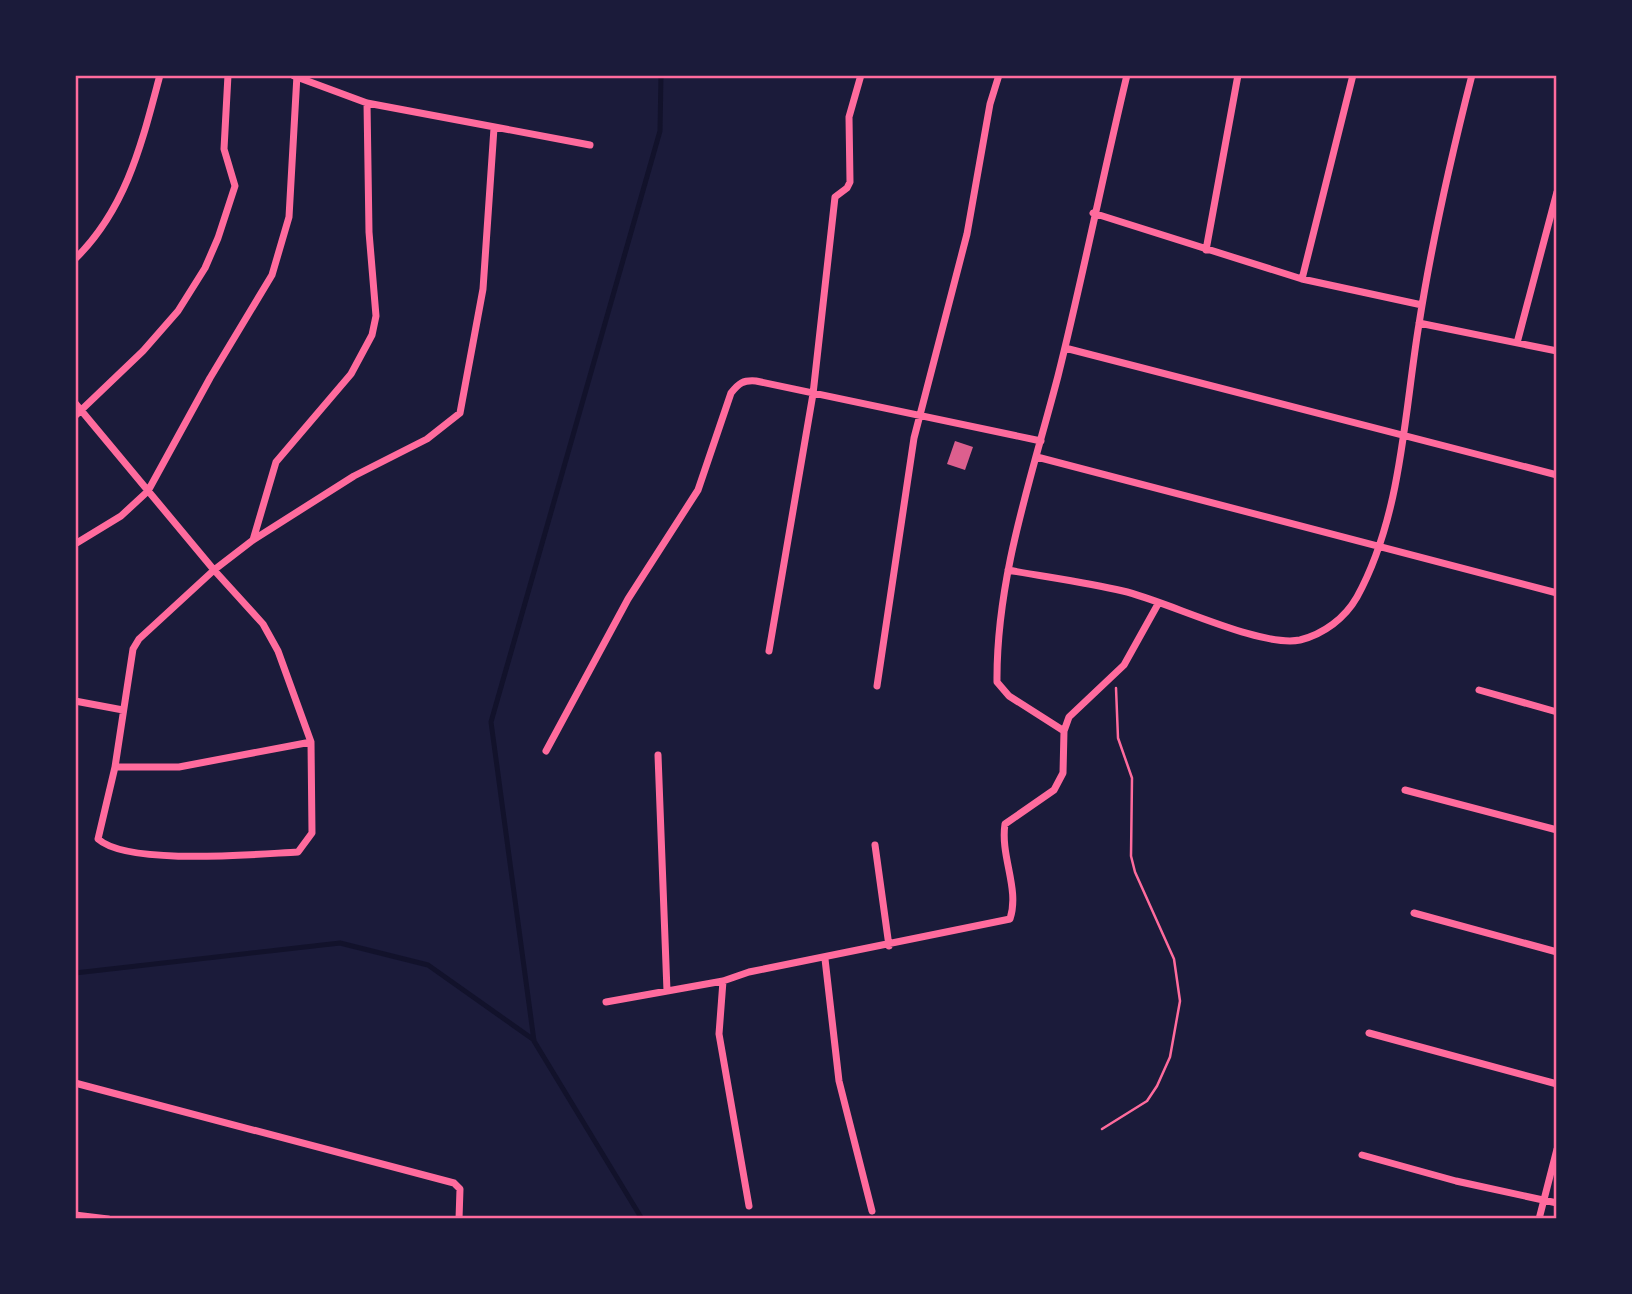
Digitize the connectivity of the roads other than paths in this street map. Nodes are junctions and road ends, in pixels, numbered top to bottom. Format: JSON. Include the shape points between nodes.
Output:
{"nodes":[{"id":1,"x":160,"y":75,"type":"edge"},
{"id":2,"x":228,"y":75,"type":"edge"},
{"id":3,"x":862,"y":75,"type":"edge"},
{"id":4,"x":999,"y":75,"type":"edge"},
{"id":5,"x":1126,"y":75,"type":"edge"},
{"id":6,"x":1238,"y":75,"type":"edge"},
{"id":7,"x":1353,"y":75,"type":"edge"},
{"id":8,"x":1472,"y":75,"type":"edge"},
{"id":9,"x":296,"y":76,"type":"edge"},
{"id":10,"x":367,"y":103,"type":"junction"},
{"id":11,"x":494,"y":128,"type":"junction"},
{"id":12,"x":590,"y":145,"type":"dead end"},
{"id":13,"x":1557,"y":192,"type":"edge"},
{"id":14,"x":1093,"y":213,"type":"junction"},
{"id":15,"x":1206,"y":250,"type":"junction"},
{"id":16,"x":75,"y":259,"type":"edge"},
{"id":17,"x":1302,"y":279,"type":"junction"},
{"id":18,"x":1422,"y":305,"type":"junction"},
{"id":19,"x":1419,"y":323,"type":"junction"},
{"id":20,"x":1517,"y":343,"type":"junction"},
{"id":21,"x":1065,"y":348,"type":"junction"},
{"id":22,"x":1557,"y":351,"type":"edge"},
{"id":23,"x":813,"y":394,"type":"junction"},
{"id":24,"x":75,"y":403,"type":"edge"},
{"id":25,"x":78,"y":413,"type":"edge"},
{"id":26,"x":919,"y":418,"type":"junction"},
{"id":27,"x":1403,"y":437,"type":"junction"},
{"id":28,"x":1041,"y":442,"type":"junction"},
{"id":29,"x":1037,"y":457,"type":"junction"},
{"id":30,"x":1557,"y":475,"type":"edge"},
{"id":31,"x":148,"y":491,"type":"junction"},
{"id":32,"x":253,"y":540,"type":"junction"},
{"id":33,"x":75,"y":544,"type":"edge"},
{"id":34,"x":1381,"y":545,"type":"junction"},
{"id":35,"x":214,"y":570,"type":"junction"},
{"id":36,"x":1008,"y":570,"type":"junction"},
{"id":37,"x":1557,"y":593,"type":"edge"},
{"id":38,"x":1158,"y":604,"type":"junction"},
{"id":39,"x":769,"y":651,"type":"dead end"},
{"id":40,"x":877,"y":686,"type":"dead end"},
{"id":41,"x":1479,"y":690,"type":"dead end"},
{"id":42,"x":75,"y":701,"type":"edge"},
{"id":43,"x":123,"y":710,"type":"junction"},
{"id":44,"x":1557,"y":712,"type":"edge"},
{"id":45,"x":1064,"y":732,"type":"junction"},
{"id":46,"x":311,"y":742,"type":"junction"},
{"id":47,"x":546,"y":751,"type":"dead end"},
{"id":48,"x":658,"y":755,"type":"dead end"},
{"id":49,"x":115,"y":767,"type":"junction"},
{"id":50,"x":1405,"y":789,"type":"dead end"},
{"id":51,"x":1557,"y":830,"type":"edge"},
{"id":52,"x":874,"y":845,"type":"dead end"},
{"id":53,"x":1414,"y":913,"type":"dead end"},
{"id":54,"x":889,"y":946,"type":"junction"},
{"id":55,"x":1557,"y":952,"type":"edge"},
{"id":56,"x":825,"y":959,"type":"junction"},
{"id":57,"x":723,"y":981,"type":"junction"},
{"id":58,"x":667,"y":991,"type":"junction"},
{"id":59,"x":606,"y":1002,"type":"dead end"},
{"id":60,"x":1368,"y":1033,"type":"dead end"},
{"id":61,"x":75,"y":1083,"type":"edge"},
{"id":62,"x":1557,"y":1084,"type":"edge"},
{"id":63,"x":1557,"y":1149,"type":"edge"},
{"id":64,"x":1362,"y":1155,"type":"dead end"},
{"id":65,"x":1544,"y":1200,"type":"junction"},
{"id":66,"x":1557,"y":1203,"type":"edge"},
{"id":67,"x":749,"y":1206,"type":"dead end"},
{"id":68,"x":872,"y":1211,"type":"dead end"},
{"id":69,"x":75,"y":1215,"type":"edge"},
{"id":70,"x":108,"y":1219,"type":"edge"},
{"id":71,"x":460,"y":1219,"type":"edge"},
{"id":72,"x":1539,"y":1219,"type":"edge"}],
"edges":[{"from":1,"to":16,"type":"street","via":[[128,184],[109,218]]},
{"from":2,"to":25,"type":"street","via":[[224,149],[236,186],[219,238],[178,312]]},
{"from":3,"to":23,"type":"street","via":[[849,117],[849,186],[835,197],[828,236]]},
{"from":4,"to":26,"type":"street","via":[[967,234]]},
{"from":5,"to":14,"type":"street"},
{"from":6,"to":15,"type":"street"},
{"from":7,"to":17,"type":"street"},
{"from":8,"to":18,"type":"street"},
{"from":9,"to":10,"type":"street"},
{"from":9,"to":31,"type":"street","via":[[289,217],[272,275]]},
{"from":10,"to":11,"type":"street"},
{"from":10,"to":32,"type":"street","via":[[376,316],[372,335],[351,374],[276,462]]},
{"from":11,"to":12,"type":"street"},
{"from":11,"to":32,"type":"street","via":[[483,289],[460,413],[428,439],[354,476]]},
{"from":13,"to":20,"type":"street"},
{"from":14,"to":15,"type":"street"},
{"from":14,"to":21,"type":"street"},
{"from":15,"to":17,"type":"street"},
{"from":17,"to":18,"type":"street"},
{"from":18,"to":19,"type":"street"},
{"from":19,"to":20,"type":"street"},
{"from":19,"to":27,"type":"street"},
{"from":20,"to":22,"type":"street"},
{"from":21,"to":27,"type":"street"},
{"from":21,"to":28,"type":"street"},
{"from":23,"to":26,"type":"street"},
{"from":23,"to":39,"type":"street"},
{"from":23,"to":47,"type":"street","via":[[745,380],[731,393],[698,490],[628,599]]},
{"from":24,"to":25,"type":"street"},
{"from":25,"to":31,"type":"street"},
{"from":26,"to":28,"type":"street"},
{"from":26,"to":40,"type":"street"},
{"from":27,"to":30,"type":"street"},
{"from":27,"to":34,"type":"street"},
{"from":28,"to":29,"type":"street"},
{"from":29,"to":34,"type":"street"},
{"from":29,"to":36,"type":"street"},
{"from":31,"to":33,"type":"street","via":[[121,516]]},
{"from":31,"to":35,"type":"street"},
{"from":32,"to":35,"type":"street"},
{"from":34,"to":37,"type":"street"},
{"from":34,"to":38,"type":"street","via":[[1357,598],[1343,616],[1331,628],[1300,640],[1270,641]]},
{"from":35,"to":43,"type":"street","via":[[136,643]]},
{"from":35,"to":46,"type":"street","via":[[263,624],[278,651]]},
{"from":36,"to":38,"type":"street","via":[[1124,591]]},
{"from":36,"to":45,"type":"street","via":[[997,638],[997,682],[1009,696]]},
{"from":38,"to":45,"type":"street","via":[[1124,666],[1075,709]]},
{"from":41,"to":44,"type":"street"},
{"from":42,"to":43,"type":"street"},
{"from":43,"to":49,"type":"street"},
{"from":45,"to":54,"type":"street","via":[[1063,773],[1054,790],[1005,824],[1014,907],[1010,919]]},
{"from":46,"to":49,"type":"street","via":[[179,766]]},
{"from":46,"to":49,"type":"street","via":[[312,833],[298,852],[184,856],[103,844],[97,833]]},
{"from":48,"to":58,"type":"street"},
{"from":50,"to":51,"type":"street"},
{"from":52,"to":54,"type":"street"},
{"from":53,"to":55,"type":"street"},
{"from":54,"to":56,"type":"street"},
{"from":56,"to":57,"type":"street"},
{"from":56,"to":68,"type":"street","via":[[839,1081]]},
{"from":57,"to":58,"type":"street"},
{"from":57,"to":67,"type":"street","via":[[719,1034]]},
{"from":58,"to":59,"type":"street"},
{"from":60,"to":62,"type":"street"},
{"from":61,"to":71,"type":"street","via":[[454,1183],[460,1189]]},
{"from":63,"to":65,"type":"street"},
{"from":64,"to":65,"type":"street"},
{"from":65,"to":66,"type":"street"},
{"from":65,"to":72,"type":"street"},
{"from":69,"to":70,"type":"street"}]}
